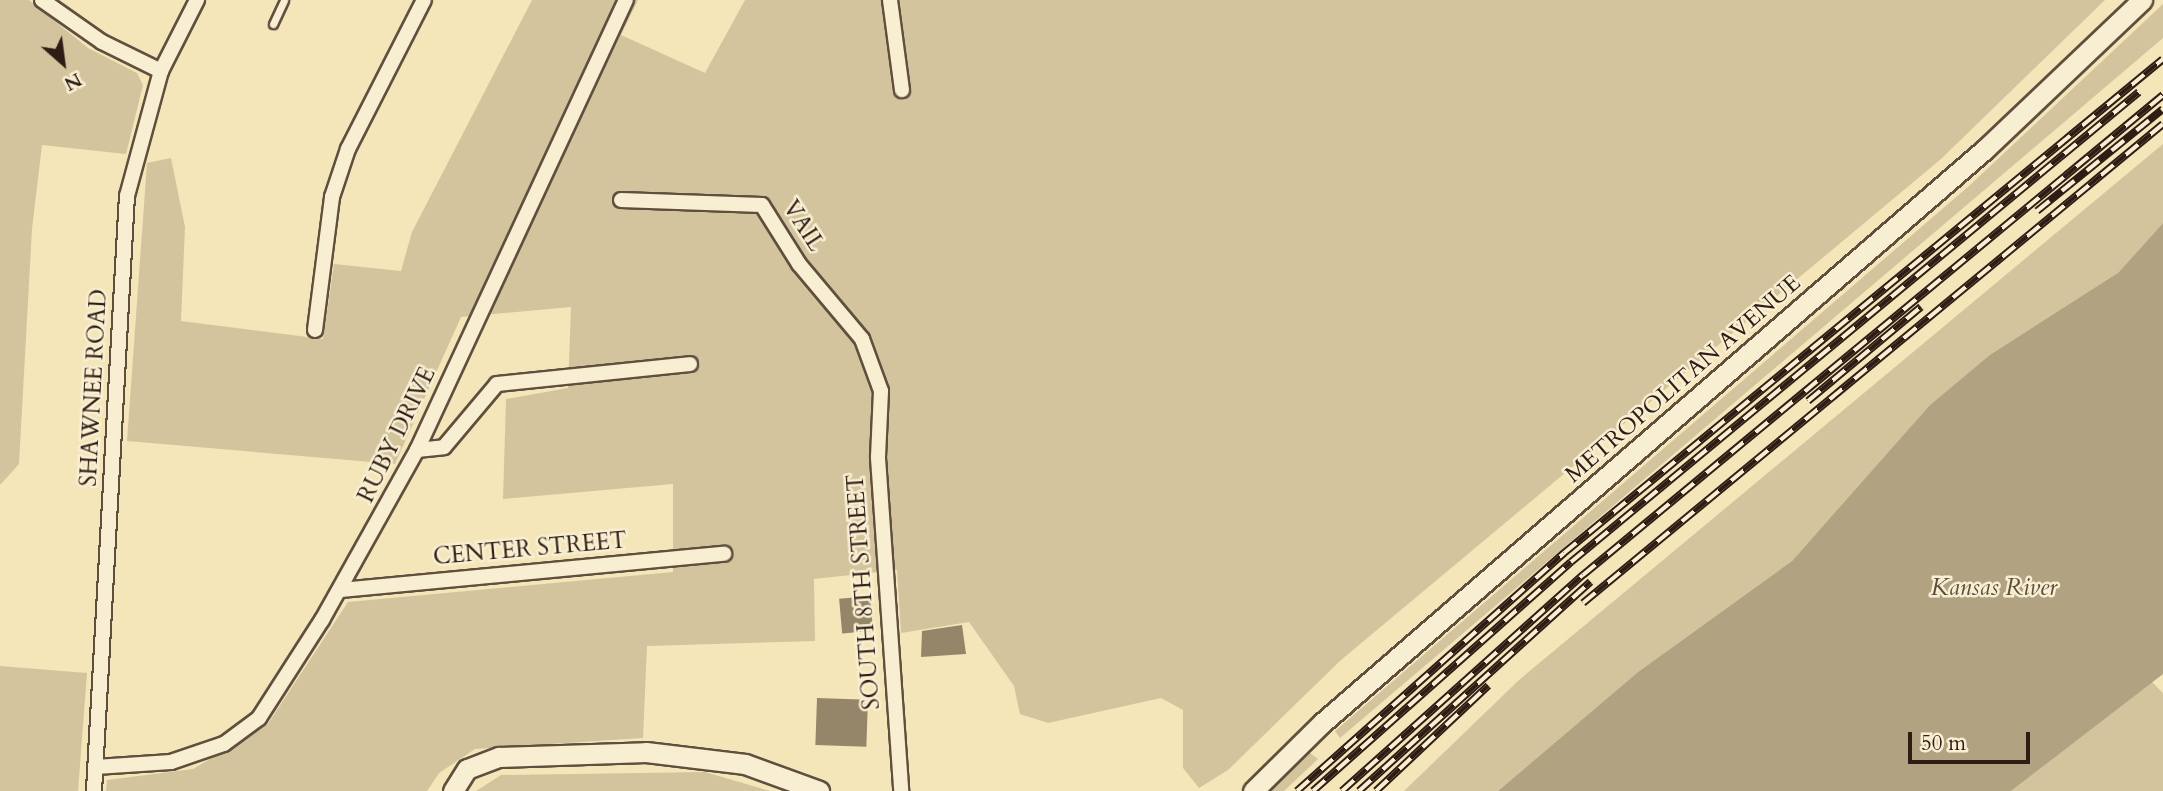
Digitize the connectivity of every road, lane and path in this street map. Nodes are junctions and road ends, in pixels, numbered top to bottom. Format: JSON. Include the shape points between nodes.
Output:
{"nodes":[{"id":1,"x":42,"y":0,"type":"edge"},
{"id":2,"x":197,"y":0,"type":"edge"},
{"id":3,"x":284,"y":0,"type":"edge"},
{"id":4,"x":424,"y":0,"type":"edge"},
{"id":5,"x":626,"y":0,"type":"edge"},
{"id":6,"x":890,"y":0,"type":"edge"},
{"id":7,"x":2142,"y":0,"type":"edge"},
{"id":8,"x":273,"y":24,"type":"dead end"},
{"id":9,"x":161,"y":71,"type":"junction"},
{"id":10,"x":902,"y":90,"type":"dead end"},
{"id":11,"x":621,"y":200,"type":"dead end"},
{"id":12,"x":315,"y":330,"type":"dead end"},
{"id":13,"x":690,"y":365,"type":"dead end"},
{"id":14,"x":881,"y":391,"type":"joint"},
{"id":15,"x":417,"y":450,"type":"junction"},
{"id":16,"x":724,"y":554,"type":"dead end"},
{"id":17,"x":340,"y":590,"type":"junction"},
{"id":18,"x":96,"y":767,"type":"junction"},
{"id":19,"x":94,"y":791,"type":"edge"},
{"id":20,"x":453,"y":791,"type":"edge"},
{"id":21,"x":818,"y":791,"type":"edge"},
{"id":22,"x":901,"y":791,"type":"edge"},
{"id":23,"x":1253,"y":791,"type":"edge"}],
"edges":[{"from":1,"to":9,"type":"street","via":[[103,42]]},
{"from":2,"to":9,"type":"street","name":"SHAWNEE ROAD"},
{"from":3,"to":8,"type":"lane"},
{"from":4,"to":12,"type":"street","via":[[340,173]]},
{"from":5,"to":15,"type":"street","name":"RUBY DRIVE"},
{"from":6,"to":10,"type":"street"},
{"from":7,"to":23,"type":"main road","name":"METROPOLITAN AVENUE","via":[[1984,150],[1322,723]]},
{"from":9,"to":18,"type":"street","name":"SHAWNEE ROAD","via":[[127,196]]},
{"from":11,"to":14,"type":"street","name":"VAIL","via":[[762,205],[799,264],[862,339]]},
{"from":13,"to":15,"type":"street","via":[[498,384],[444,447]]},
{"from":14,"to":22,"type":"street","name":"SOUTH 8TH STREET","via":[[878,458]]},
{"from":15,"to":17,"type":"street","name":"RUBY DRIVE"},
{"from":16,"to":17,"type":"street","name":"CENTER STREET"},
{"from":17,"to":18,"type":"street","name":"RUBY DRIVE","via":[[250,725],[224,744],[171,762]]},
{"from":18,"to":19,"type":"street","name":"SHAWNEE ROAD"},
{"from":20,"to":21,"type":"main road","via":[[467,769],[499,757],[646,752],[745,764]]}]}
